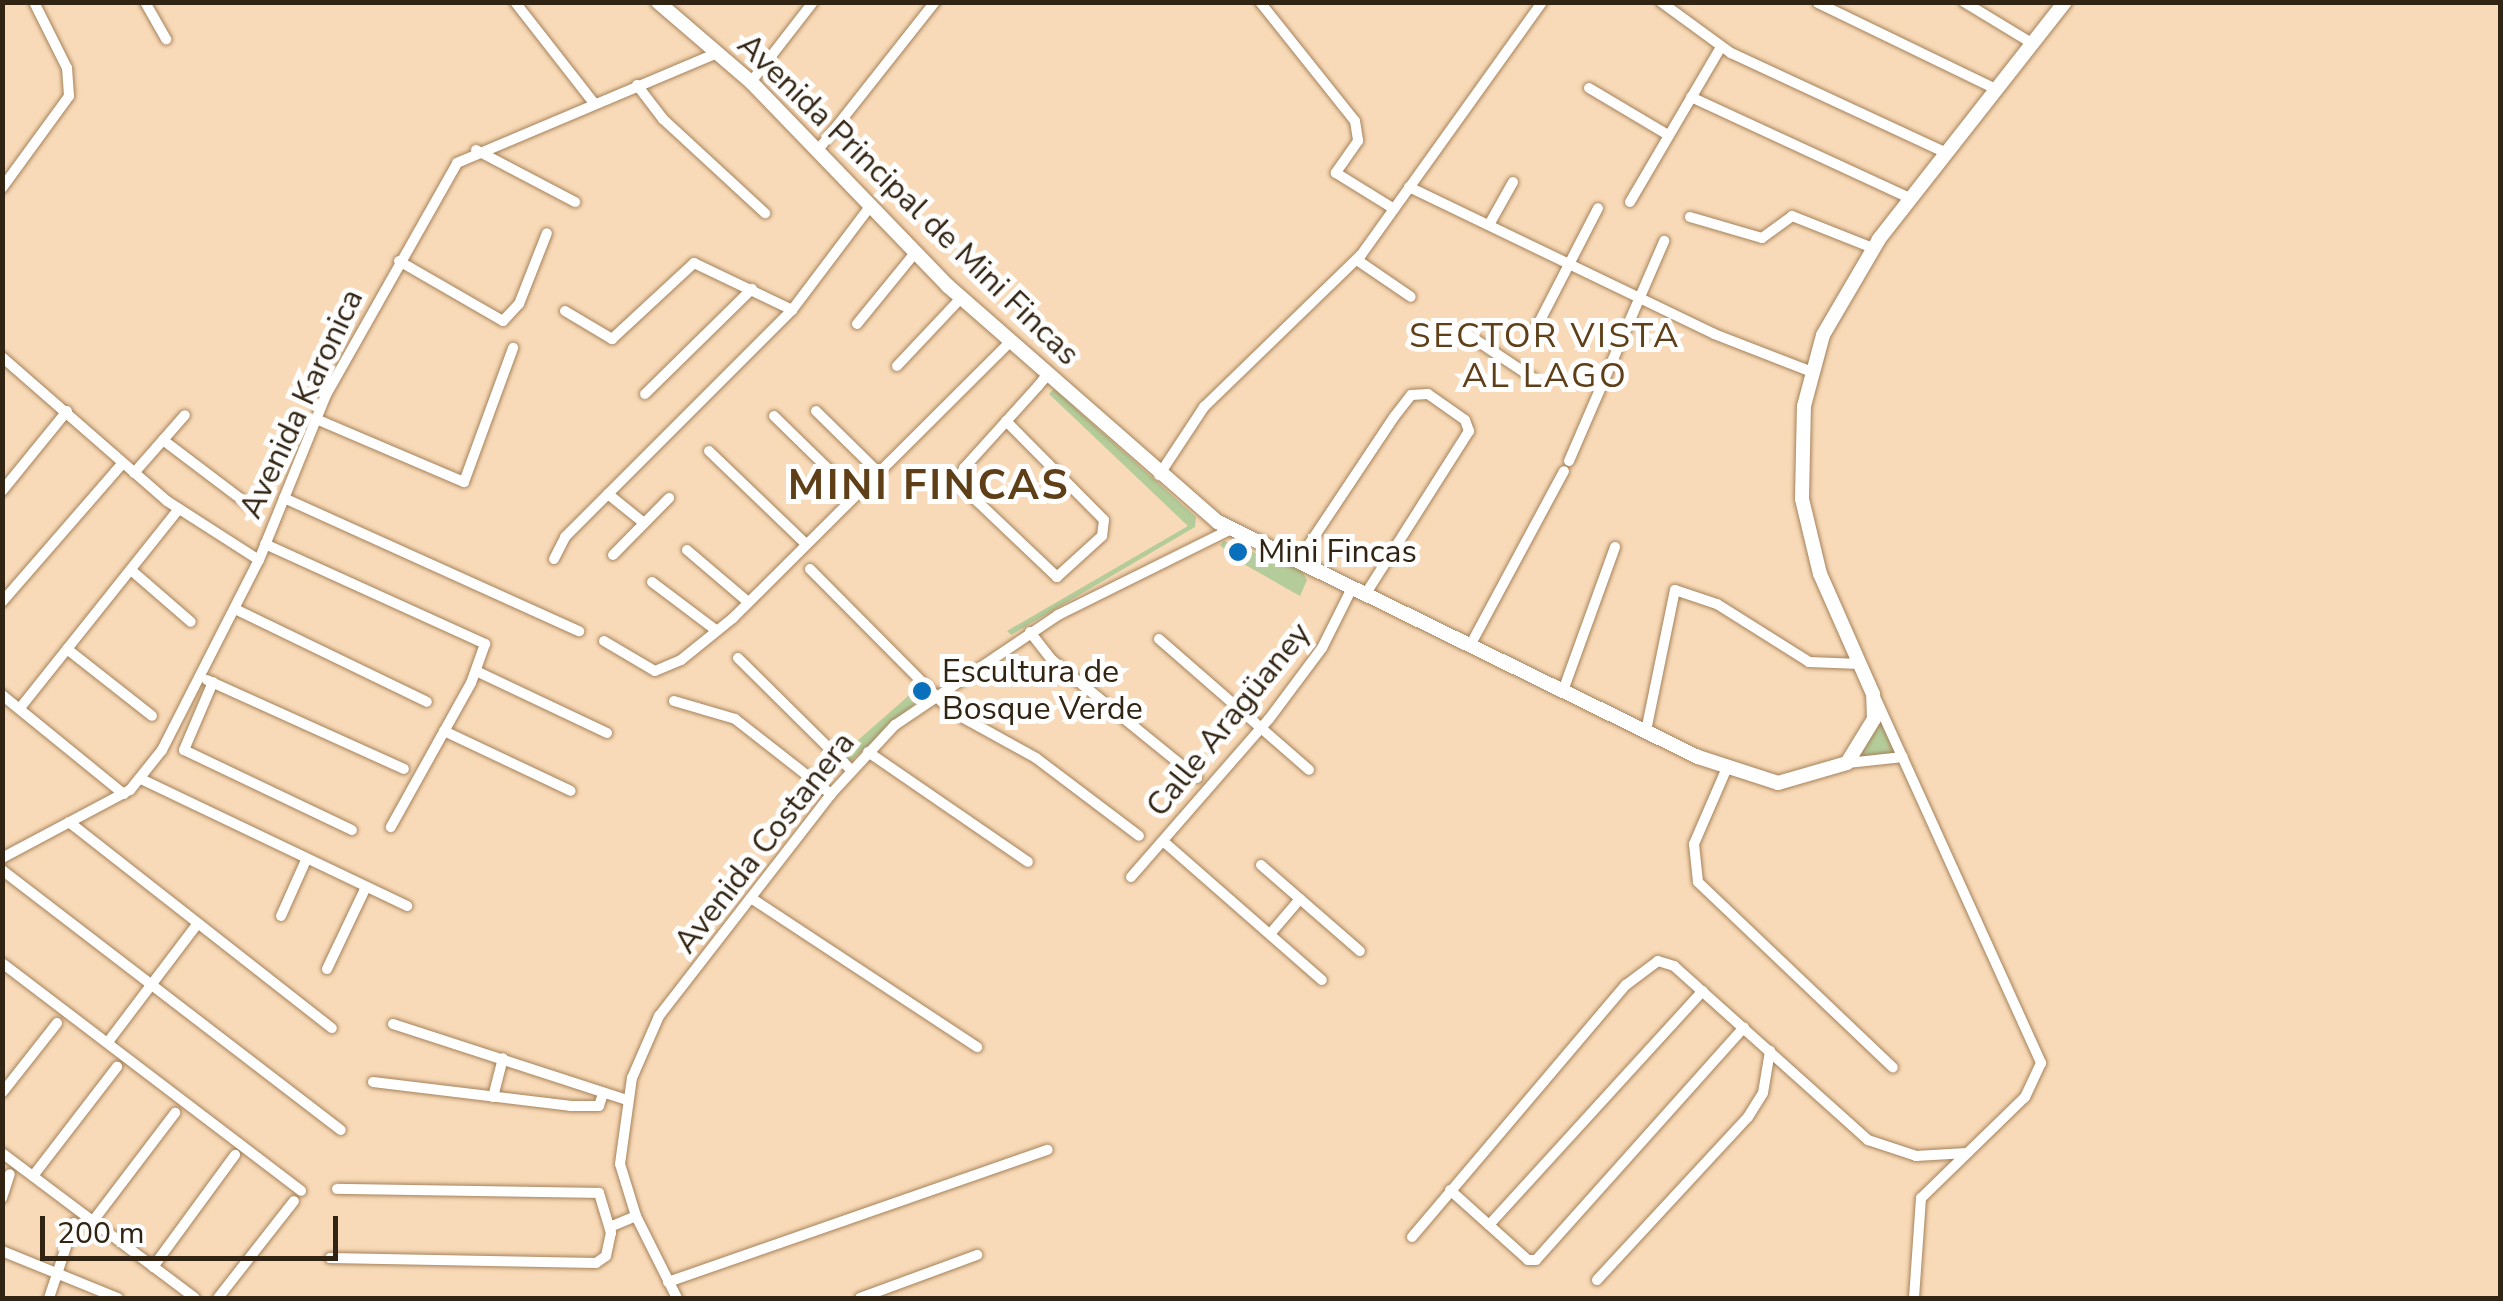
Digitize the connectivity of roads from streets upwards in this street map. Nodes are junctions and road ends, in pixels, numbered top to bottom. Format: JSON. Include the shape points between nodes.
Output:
{"nodes":[{"id":1,"x":34,"y":2,"type":"edge"},
{"id":2,"x":146,"y":2,"type":"edge"},
{"id":3,"x":515,"y":2,"type":"edge"},
{"id":4,"x":658,"y":2,"type":"edge"},
{"id":5,"x":814,"y":2,"type":"edge"},
{"id":6,"x":935,"y":2,"type":"edge"},
{"id":7,"x":1260,"y":2,"type":"edge"},
{"id":8,"x":1542,"y":2,"type":"edge"},
{"id":9,"x":1662,"y":2,"type":"edge"},
{"id":10,"x":1964,"y":2,"type":"edge"},
{"id":11,"x":2065,"y":2,"type":"edge"},
{"id":12,"x":1818,"y":3,"type":"edge"},
{"id":13,"x":166,"y":38,"type":"dead end"},
{"id":14,"x":2032,"y":44,"type":"junction"},
{"id":15,"x":1721,"y":47,"type":"junction"},
{"id":16,"x":718,"y":52,"type":"junction"},
{"id":17,"x":751,"y":82,"type":"junction"},
{"id":18,"x":637,"y":85,"type":"junction"},
{"id":19,"x":1589,"y":88,"type":"dead end"},
{"id":20,"x":1996,"y":89,"type":"junction"},
{"id":21,"x":1691,"y":97,"type":"junction"},
{"id":22,"x":594,"y":103,"type":"junction"},
{"id":23,"x":1668,"y":135,"type":"junction"},
{"id":24,"x":476,"y":150,"type":"junction"},
{"id":25,"x":818,"y":150,"type":"junction"},
{"id":26,"x":1946,"y":153,"type":"junction"},
{"id":27,"x":1513,"y":182,"type":"dead end"},
{"id":28,"x":1409,"y":186,"type":"junction"},
{"id":29,"x":2,"y":188,"type":"edge"},
{"id":30,"x":1910,"y":198,"type":"junction"},
{"id":31,"x":576,"y":202,"type":"dead end"},
{"id":32,"x":1630,"y":202,"type":"dead end"},
{"id":33,"x":871,"y":204,"type":"junction"},
{"id":34,"x":1598,"y":208,"type":"dead end"},
{"id":35,"x":1394,"y":209,"type":"junction"},
{"id":36,"x":765,"y":212,"type":"dead end"},
{"id":37,"x":1690,"y":217,"type":"dead end"},
{"id":38,"x":1490,"y":223,"type":"junction"},
{"id":39,"x":547,"y":233,"type":"dead end"},
{"id":40,"x":1664,"y":241,"type":"dead end"},
{"id":41,"x":1874,"y":248,"type":"junction"},
{"id":42,"x":915,"y":253,"type":"junction"},
{"id":43,"x":1357,"y":260,"type":"junction"},
{"id":44,"x":400,"y":261,"type":"junction"},
{"id":45,"x":1570,"y":263,"type":"junction"},
{"id":46,"x":752,"y":290,"type":"junction"},
{"id":47,"x":961,"y":298,"type":"junction"},
{"id":48,"x":1411,"y":298,"type":"dead end"},
{"id":49,"x":1638,"y":298,"type":"junction"},
{"id":50,"x":792,"y":310,"type":"junction"},
{"id":51,"x":565,"y":311,"type":"dead end"},
{"id":52,"x":857,"y":324,"type":"dead end"},
{"id":53,"x":1464,"y":332,"type":"dead end"},
{"id":54,"x":1531,"y":338,"type":"dead end"},
{"id":55,"x":1010,"y":342,"type":"junction"},
{"id":56,"x":514,"y":348,"type":"dead end"},
{"id":57,"x":2,"y":356,"type":"edge"},
{"id":58,"x":897,"y":366,"type":"dead end"},
{"id":59,"x":1812,"y":372,"type":"junction"},
{"id":60,"x":1047,"y":376,"type":"junction"},
{"id":61,"x":1536,"y":380,"type":"dead end"},
{"id":62,"x":645,"y":394,"type":"dead end"},
{"id":63,"x":816,"y":410,"type":"dead end"},
{"id":64,"x":67,"y":411,"type":"junction"},
{"id":65,"x":185,"y":415,"type":"dead end"},
{"id":66,"x":774,"y":416,"type":"dead end"},
{"id":67,"x":316,"y":419,"type":"junction"},
{"id":68,"x":1006,"y":421,"type":"junction"},
{"id":69,"x":163,"y":440,"type":"junction"},
{"id":70,"x":709,"y":451,"type":"dead end"},
{"id":71,"x":123,"y":463,"type":"junction"},
{"id":72,"x":877,"y":472,"type":"junction"},
{"id":73,"x":134,"y":473,"type":"junction"},
{"id":74,"x":1159,"y":476,"type":"junction"},
{"id":75,"x":2,"y":491,"type":"edge"},
{"id":76,"x":608,"y":494,"type":"junction"},
{"id":77,"x":854,"y":494,"type":"junction"},
{"id":78,"x":284,"y":498,"type":"junction"},
{"id":79,"x":668,"y":498,"type":"dead end"},
{"id":80,"x":249,"y":505,"type":"dead end"},
{"id":81,"x":179,"y":509,"type":"junction"},
{"id":82,"x":644,"y":523,"type":"junction"},
{"id":83,"x":1231,"y":529,"type":"junction"},
{"id":84,"x":806,"y":543,"type":"junction"},
{"id":85,"x":265,"y":544,"type":"junction"},
{"id":86,"x":1615,"y":547,"type":"dead end"},
{"id":87,"x":687,"y":550,"type":"dead end"},
{"id":88,"x":614,"y":555,"type":"dead end"},
{"id":89,"x":554,"y":559,"type":"dead end"},
{"id":90,"x":258,"y":560,"type":"junction"},
{"id":91,"x":1298,"y":561,"type":"junction"},
{"id":92,"x":810,"y":569,"type":"dead end"},
{"id":93,"x":130,"y":570,"type":"junction"},
{"id":94,"x":652,"y":582,"type":"dead end"},
{"id":95,"x":1360,"y":589,"type":"junction"},
{"id":96,"x":2,"y":602,"type":"edge"},
{"id":97,"x":748,"y":602,"type":"junction"},
{"id":98,"x":235,"y":609,"type":"junction"},
{"id":99,"x":191,"y":622,"type":"dead end"},
{"id":100,"x":579,"y":631,"type":"dead end"},
{"id":101,"x":717,"y":632,"type":"junction"},
{"id":102,"x":1030,"y":632,"type":"junction"},
{"id":103,"x":1159,"y":640,"type":"dead end"},
{"id":104,"x":604,"y":642,"type":"dead end"},
{"id":105,"x":1472,"y":642,"type":"junction"},
{"id":106,"x":67,"y":649,"type":"junction"},
{"id":107,"x":738,"y":658,"type":"dead end"},
{"id":108,"x":1860,"y":664,"type":"junction"},
{"id":109,"x":476,"y":671,"type":"junction"},
{"id":110,"x":207,"y":680,"type":"junction"},
{"id":111,"x":1564,"y":688,"type":"junction"},
{"id":112,"x":936,"y":694,"type":"junction"},
{"id":113,"x":1873,"y":694,"type":"junction"},
{"id":114,"x":2,"y":695,"type":"edge"},
{"id":115,"x":674,"y":701,"type":"dead end"},
{"id":116,"x":428,"y":702,"type":"dead end"},
{"id":117,"x":20,"y":708,"type":"junction"},
{"id":118,"x":152,"y":716,"type":"dead end"},
{"id":119,"x":1262,"y":727,"type":"junction"},
{"id":120,"x":1646,"y":730,"type":"junction"},
{"id":121,"x":444,"y":731,"type":"junction"},
{"id":122,"x":607,"y":733,"type":"dead end"},
{"id":123,"x":868,"y":752,"type":"junction"},
{"id":124,"x":1903,"y":757,"type":"junction"},
{"id":125,"x":1847,"y":764,"type":"junction"},
{"id":126,"x":404,"y":769,"type":"dead end"},
{"id":127,"x":851,"y":770,"type":"junction"},
{"id":128,"x":1308,"y":770,"type":"dead end"},
{"id":129,"x":1726,"y":770,"type":"junction"},
{"id":130,"x":1197,"y":778,"type":"dead end"},
{"id":131,"x":141,"y":780,"type":"junction"},
{"id":132,"x":571,"y":791,"type":"dead end"},
{"id":133,"x":124,"y":794,"type":"junction"},
{"id":134,"x":831,"y":794,"type":"junction"},
{"id":135,"x":69,"y":822,"type":"junction"},
{"id":136,"x":391,"y":828,"type":"dead end"},
{"id":137,"x":352,"y":830,"type":"dead end"},
{"id":138,"x":1139,"y":836,"type":"dead end"},
{"id":139,"x":1164,"y":841,"type":"junction"},
{"id":140,"x":2,"y":858,"type":"edge"},
{"id":141,"x":306,"y":860,"type":"junction"},
{"id":142,"x":1028,"y":862,"type":"dead end"},
{"id":143,"x":1261,"y":865,"type":"dead end"},
{"id":144,"x":2,"y":870,"type":"edge"},
{"id":145,"x":1131,"y":877,"type":"dead end"},
{"id":146,"x":366,"y":887,"type":"junction"},
{"id":147,"x":751,"y":898,"type":"junction"},
{"id":148,"x":1300,"y":899,"type":"junction"},
{"id":149,"x":407,"y":906,"type":"dead end"},
{"id":150,"x":281,"y":916,"type":"dead end"},
{"id":151,"x":198,"y":922,"type":"junction"},
{"id":152,"x":1270,"y":934,"type":"junction"},
{"id":153,"x":1360,"y":950,"type":"dead end"},
{"id":154,"x":2,"y":963,"type":"edge"},
{"id":155,"x":327,"y":968,"type":"dead end"},
{"id":156,"x":1322,"y":980,"type":"dead end"},
{"id":157,"x":151,"y":986,"type":"junction"},
{"id":158,"x":1703,"y":991,"type":"junction"},
{"id":159,"x":57,"y":1023,"type":"dead end"},
{"id":160,"x":393,"y":1024,"type":"dead end"},
{"id":161,"x":332,"y":1028,"type":"dead end"},
{"id":162,"x":1744,"y":1028,"type":"junction"},
{"id":163,"x":108,"y":1042,"type":"junction"},
{"id":164,"x":978,"y":1047,"type":"dead end"},
{"id":165,"x":1770,"y":1051,"type":"junction"},
{"id":166,"x":503,"y":1058,"type":"junction"},
{"id":167,"x":118,"y":1067,"type":"dead end"},
{"id":168,"x":1893,"y":1068,"type":"dead end"},
{"id":169,"x":373,"y":1082,"type":"dead end"},
{"id":170,"x":2,"y":1093,"type":"edge"},
{"id":171,"x":602,"y":1096,"type":"junction"},
{"id":172,"x":493,"y":1097,"type":"junction"},
{"id":173,"x":627,"y":1100,"type":"junction"},
{"id":174,"x":175,"y":1113,"type":"dead end"},
{"id":175,"x":341,"y":1130,"type":"dead end"},
{"id":176,"x":1048,"y":1150,"type":"dead end"},
{"id":177,"x":2,"y":1153,"type":"edge"},
{"id":178,"x":1966,"y":1153,"type":"junction"},
{"id":179,"x":235,"y":1155,"type":"dead end"},
{"id":180,"x":10,"y":1174,"type":"dead end"},
{"id":181,"x":33,"y":1176,"type":"junction"},
{"id":182,"x":338,"y":1189,"type":"dead end"},
{"id":183,"x":1450,"y":1190,"type":"junction"},
{"id":184,"x":301,"y":1191,"type":"dead end"},
{"id":185,"x":2,"y":1198,"type":"edge"},
{"id":186,"x":294,"y":1201,"type":"dead end"},
{"id":187,"x":636,"y":1216,"type":"junction"},
{"id":188,"x":93,"y":1221,"type":"junction"},
{"id":189,"x":74,"y":1222,"type":"dead end"},
{"id":190,"x":1488,"y":1225,"type":"junction"},
{"id":191,"x":610,"y":1226,"type":"junction"},
{"id":192,"x":1412,"y":1236,"type":"dead end"},
{"id":193,"x":2,"y":1251,"type":"edge"},
{"id":194,"x":977,"y":1255,"type":"dead end"},
{"id":195,"x":330,"y":1258,"type":"dead end"},
{"id":196,"x":153,"y":1267,"type":"junction"},
{"id":197,"x":57,"y":1273,"type":"junction"},
{"id":198,"x":1597,"y":1280,"type":"dead end"},
{"id":199,"x":668,"y":1282,"type":"junction"},
{"id":200,"x":48,"y":1298,"type":"edge"},
{"id":201,"x":118,"y":1298,"type":"edge"},
{"id":202,"x":195,"y":1298,"type":"edge"},
{"id":203,"x":218,"y":1298,"type":"edge"},
{"id":204,"x":677,"y":1298,"type":"edge"},
{"id":205,"x":860,"y":1298,"type":"edge"},
{"id":206,"x":1914,"y":1298,"type":"edge"}],
"edges":[{"from":1,"to":29,"type":"street","via":[[66,68],[69,96]]},
{"from":2,"to":13,"type":"street"},
{"from":3,"to":22,"type":"street"},
{"from":4,"to":16,"type":"street","name":"Avenida Principal de Mini Fincas"},
{"from":5,"to":17,"type":"street"},
{"from":6,"to":25,"type":"street"},
{"from":7,"to":35,"type":"street","via":[[1355,122],[1358,141],[1336,172]]},
{"from":8,"to":28,"type":"street"},
{"from":9,"to":15,"type":"street"},
{"from":10,"to":14,"type":"street"},
{"from":11,"to":14,"type":"street"},
{"from":12,"to":20,"type":"street"},
{"from":14,"to":20,"type":"street"},
{"from":15,"to":21,"type":"street"},
{"from":15,"to":26,"type":"street"},
{"from":16,"to":17,"type":"street","name":"Avenida Principal de Mini Fincas"},
{"from":16,"to":18,"type":"street","name":"Avenida Karonica"},
{"from":17,"to":25,"type":"street","name":"Avenida Principal de Mini Fincas"},
{"from":18,"to":22,"type":"street","name":"Avenida Karonica"},
{"from":18,"to":36,"type":"street","via":[[662,119]]},
{"from":19,"to":23,"type":"street"},
{"from":20,"to":26,"type":"street"},
{"from":21,"to":23,"type":"street"},
{"from":21,"to":30,"type":"street"},
{"from":22,"to":24,"type":"street","name":"Avenida Karonica"},
{"from":23,"to":32,"type":"street"},
{"from":24,"to":31,"type":"street"},
{"from":24,"to":44,"type":"street","name":"Avenida Karonica","via":[[451,172]]},
{"from":25,"to":33,"type":"street","name":"Avenida Principal de Mini Fincas"},
{"from":26,"to":30,"type":"street"},
{"from":27,"to":38,"type":"street"},
{"from":28,"to":35,"type":"street"},
{"from":28,"to":38,"type":"street"},
{"from":30,"to":41,"type":"street"},
{"from":33,"to":42,"type":"street","name":"Avenida Principal de Mini Fincas"},
{"from":33,"to":50,"type":"street"},
{"from":34,"to":45,"type":"street"},
{"from":35,"to":43,"type":"street"},
{"from":37,"to":41,"type":"street","via":[[1762,238],[1792,216]]},
{"from":38,"to":45,"type":"street"},
{"from":39,"to":44,"type":"street","via":[[520,304],[503,322]]},
{"from":40,"to":49,"type":"street"},
{"from":41,"to":59,"type":"street","via":[[1836,308]]},
{"from":42,"to":47,"type":"street","name":"Avenida Principal de Mini Fincas"},
{"from":42,"to":52,"type":"street"},
{"from":43,"to":48,"type":"street"},
{"from":43,"to":74,"type":"street","via":[[1204,407]]},
{"from":44,"to":67,"type":"street","name":"Avenida Karonica"},
{"from":45,"to":49,"type":"street"},
{"from":45,"to":54,"type":"street"},
{"from":46,"to":50,"type":"street"},
{"from":46,"to":51,"type":"street","via":[[694,263],[612,338]]},
{"from":46,"to":62,"type":"street"},
{"from":47,"to":55,"type":"street","name":"Avenida Principal de Mini Fincas"},
{"from":47,"to":58,"type":"street"},
{"from":49,"to":59,"type":"street"},
{"from":49,"to":105,"type":"street","via":[[1567,466]]},
{"from":50,"to":76,"type":"street"},
{"from":53,"to":61,"type":"street"},
{"from":55,"to":60,"type":"street","name":"Avenida Principal de Mini Fincas"},
{"from":55,"to":72,"type":"street"},
{"from":56,"to":67,"type":"street","via":[[464,482]]},
{"from":57,"to":64,"type":"street"},
{"from":59,"to":108,"type":"street","via":[[1800,436],[1804,514],[1820,574]]},
{"from":60,"to":68,"type":"street"},
{"from":60,"to":74,"type":"street","name":"Avenida Principal de Mini Fincas"},
{"from":63,"to":72,"type":"street"},
{"from":64,"to":71,"type":"street"},
{"from":64,"to":75,"type":"street"},
{"from":65,"to":69,"type":"street"},
{"from":66,"to":77,"type":"street"},
{"from":67,"to":78,"type":"street","name":"Avenida Karonica"},
{"from":68,"to":68,"type":"street","via":[[958,483],[1057,577],[1102,536],[1104,520]]},
{"from":69,"to":73,"type":"street"},
{"from":69,"to":80,"type":"street"},
{"from":70,"to":84,"type":"street"},
{"from":71,"to":73,"type":"street"},
{"from":71,"to":96,"type":"street"},
{"from":72,"to":77,"type":"street"},
{"from":73,"to":81,"type":"street"},
{"from":74,"to":83,"type":"street","name":"Avenida Principal de Mini Fincas"},
{"from":76,"to":82,"type":"street"},
{"from":76,"to":89,"type":"street"},
{"from":77,"to":84,"type":"street"},
{"from":78,"to":85,"type":"street","name":"Avenida Karonica"},
{"from":78,"to":100,"type":"street"},
{"from":79,"to":82,"type":"street"},
{"from":81,"to":90,"type":"street"},
{"from":81,"to":93,"type":"street"},
{"from":82,"to":88,"type":"street"},
{"from":83,"to":91,"type":"street","name":"Avenida Principal de Mini Fincas"},
{"from":83,"to":102,"type":"street","name":"Avenida Costanera"},
{"from":84,"to":97,"type":"street"},
{"from":85,"to":90,"type":"street","name":"Avenida Karonica"},
{"from":85,"to":109,"type":"street","via":[[482,641]]},
{"from":86,"to":111,"type":"street"},
{"from":87,"to":97,"type":"street"},
{"from":90,"to":98,"type":"street","name":"Avenida Karonica"},
{"from":91,"to":95,"type":"street","name":"Avenida Principal de Mini Fincas"},
{"from":91,"to":95,"type":"street","name":"Calle Aragüaney","via":[[1394,417],[1412,395],[1428,394],[1470,431]]},
{"from":92,"to":112,"type":"street"},
{"from":93,"to":99,"type":"street"},
{"from":93,"to":106,"type":"street"},
{"from":94,"to":101,"type":"street"},
{"from":95,"to":105,"type":"street","name":"Avenida Principal de Mini Fincas"},
{"from":95,"to":119,"type":"street","name":"Calle Aragüaney"},
{"from":97,"to":101,"type":"street"},
{"from":98,"to":110,"type":"street","name":"Avenida Karonica"},
{"from":98,"to":116,"type":"street"},
{"from":101,"to":104,"type":"street","via":[[662,671]]},
{"from":102,"to":112,"type":"street","name":"Avenida Costanera"},
{"from":102,"to":130,"type":"street","via":[[1052,660]]},
{"from":103,"to":119,"type":"street"},
{"from":105,"to":111,"type":"street","name":"Avenida Principal de Mini Fincas"},
{"from":106,"to":117,"type":"street"},
{"from":106,"to":118,"type":"street"},
{"from":107,"to":127,"type":"street"},
{"from":108,"to":113,"type":"street"},
{"from":108,"to":120,"type":"street","via":[[1809,662],[1730,611],[1675,590]]},
{"from":109,"to":121,"type":"street"},
{"from":109,"to":122,"type":"street"},
{"from":110,"to":126,"type":"street"},
{"from":110,"to":131,"type":"street","name":"Avenida Karonica"},
{"from":110,"to":137,"type":"street","via":[[184,750]]},
{"from":111,"to":120,"type":"street","name":"Avenida Principal de Mini Fincas"},
{"from":112,"to":123,"type":"street","name":"Avenida Costanera"},
{"from":112,"to":138,"type":"street","via":[[960,718],[1036,758]]},
{"from":113,"to":124,"type":"street"},
{"from":113,"to":125,"type":"street","via":[[1872,727]]},
{"from":114,"to":117,"type":"street"},
{"from":115,"to":134,"type":"street","via":[[734,719]]},
{"from":117,"to":133,"type":"street"},
{"from":119,"to":128,"type":"street"},
{"from":119,"to":139,"type":"street","name":"Calle Aragüaney"},
{"from":120,"to":129,"type":"street","name":"Avenida Principal de Mini Fincas"},
{"from":121,"to":132,"type":"street"},
{"from":121,"to":136,"type":"street"},
{"from":123,"to":127,"type":"street","name":"Avenida Costanera"},
{"from":123,"to":142,"type":"street"},
{"from":124,"to":125,"type":"street"},
{"from":124,"to":178,"type":"street","via":[[2041,1063],[2025,1097]]},
{"from":125,"to":129,"type":"street","name":"Avenida Principal de Mini Fincas","via":[[1778,783]]},
{"from":127,"to":134,"type":"street","name":"Avenida Costanera"},
{"from":129,"to":168,"type":"street","via":[[1694,844],[1698,882]]},
{"from":131,"to":133,"type":"street","name":"Avenida Karonica"},
{"from":131,"to":141,"type":"street"},
{"from":133,"to":135,"type":"street","name":"Avenida Karonica"},
{"from":134,"to":147,"type":"street","name":"Avenida Costanera"},
{"from":135,"to":140,"type":"street","name":"Avenida Karonica"},
{"from":135,"to":151,"type":"street"},
{"from":139,"to":145,"type":"street","name":"Calle Aragüaney"},
{"from":139,"to":152,"type":"street"},
{"from":141,"to":146,"type":"street"},
{"from":141,"to":150,"type":"street"},
{"from":143,"to":148,"type":"street"},
{"from":144,"to":157,"type":"street"},
{"from":146,"to":149,"type":"street"},
{"from":146,"to":155,"type":"street"},
{"from":147,"to":164,"type":"street"},
{"from":147,"to":173,"type":"street","name":"Avenida Costanera","via":[[650,1030]]},
{"from":148,"to":152,"type":"street"},
{"from":148,"to":153,"type":"street"},
{"from":151,"to":157,"type":"street"},
{"from":151,"to":161,"type":"street"},
{"from":152,"to":156,"type":"street"},
{"from":154,"to":163,"type":"street"},
{"from":157,"to":163,"type":"street"},
{"from":157,"to":175,"type":"street"},
{"from":158,"to":162,"type":"street"},
{"from":158,"to":183,"type":"street","via":[[1663,960],[1638,973]]},
{"from":158,"to":190,"type":"street"},
{"from":159,"to":170,"type":"street"},
{"from":160,"to":166,"type":"street"},
{"from":162,"to":165,"type":"street"},
{"from":162,"to":190,"type":"street","via":[[1536,1260]]},
{"from":163,"to":184,"type":"street"},
{"from":165,"to":178,"type":"street","via":[[1884,1148],[1916,1156]]},
{"from":165,"to":198,"type":"street","via":[[1763,1093],[1748,1117]]},
{"from":166,"to":171,"type":"street","via":[[600,1088]]},
{"from":166,"to":172,"type":"street"},
{"from":167,"to":181,"type":"street"},
{"from":169,"to":172,"type":"street"},
{"from":171,"to":172,"type":"street","via":[[599,1106],[588,1108]]},
{"from":171,"to":173,"type":"street"},
{"from":173,"to":187,"type":"street","name":"Avenida Costanera","via":[[620,1164]]},
{"from":174,"to":188,"type":"street"},
{"from":176,"to":199,"type":"street"},
{"from":177,"to":181,"type":"street"},
{"from":178,"to":206,"type":"street","via":[[1921,1198]]},
{"from":179,"to":196,"type":"street"},
{"from":180,"to":185,"type":"street"},
{"from":181,"to":188,"type":"street"},
{"from":182,"to":191,"type":"street","via":[[599,1194]]},
{"from":183,"to":190,"type":"street"},
{"from":183,"to":192,"type":"street"},
{"from":186,"to":203,"type":"street"},
{"from":187,"to":191,"type":"street"},
{"from":187,"to":199,"type":"street","name":"Avenida Costanera"},
{"from":188,"to":196,"type":"street"},
{"from":189,"to":197,"type":"street"},
{"from":191,"to":195,"type":"street","via":[[606,1256],[596,1262]]},
{"from":193,"to":197,"type":"street"},
{"from":194,"to":205,"type":"street"},
{"from":196,"to":202,"type":"street"},
{"from":197,"to":200,"type":"street"},
{"from":197,"to":201,"type":"street"},
{"from":199,"to":204,"type":"street","name":"Avenida Costanera"}]}
